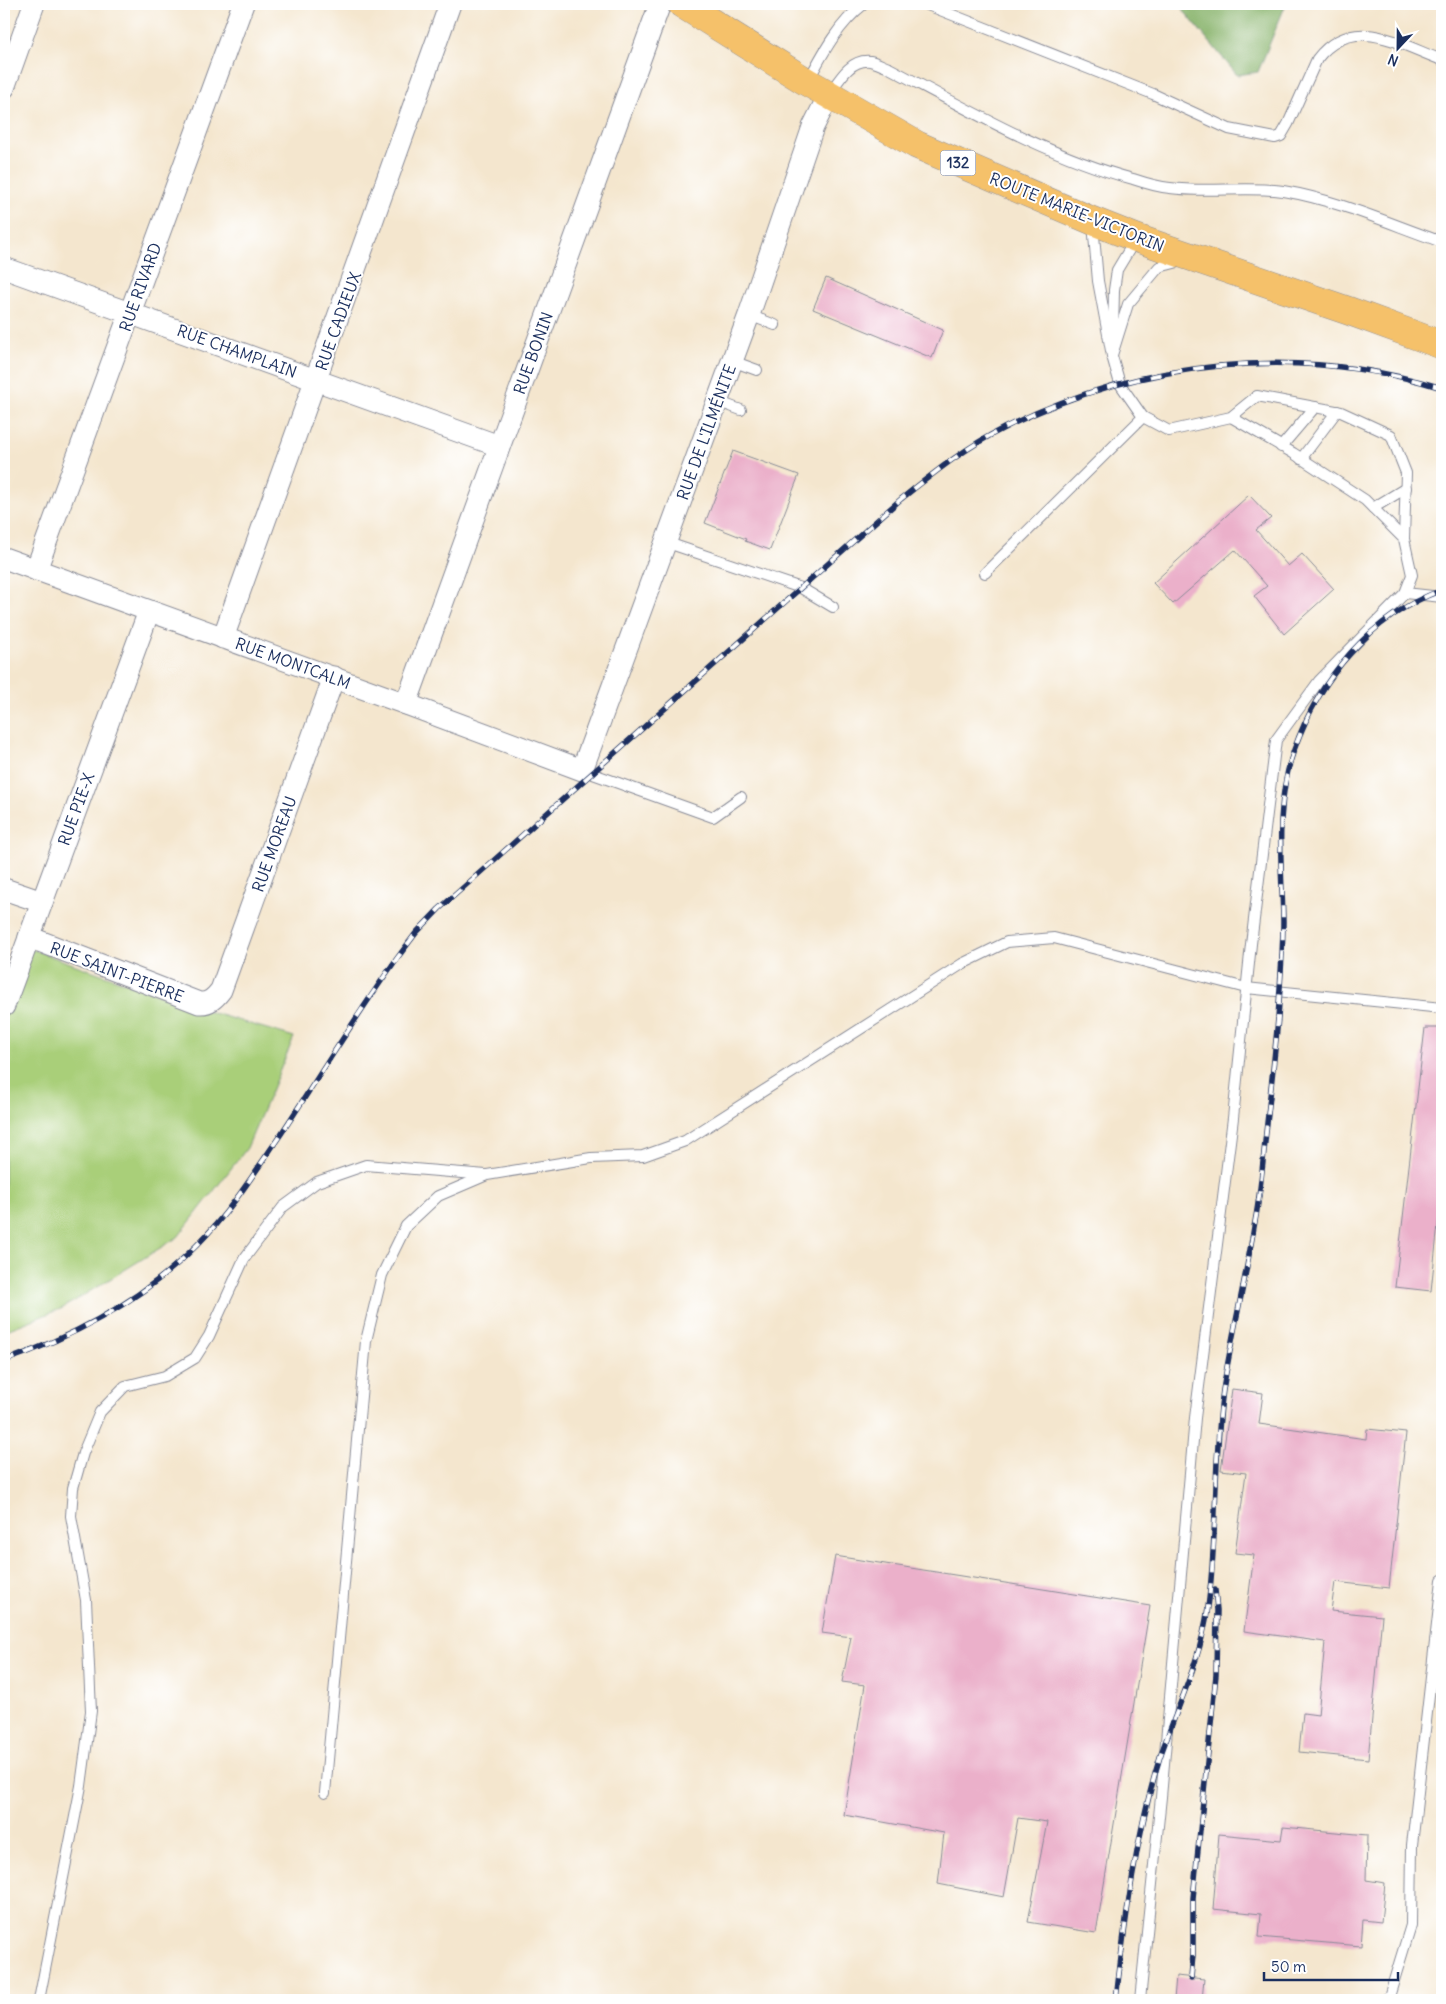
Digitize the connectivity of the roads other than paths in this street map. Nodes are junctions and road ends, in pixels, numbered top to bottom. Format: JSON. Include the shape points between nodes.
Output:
{"nodes":[{"id":1,"x":34,"y":4,"type":"edge"},
{"id":2,"x":243,"y":4,"type":"edge"},
{"id":3,"x":450,"y":4,"type":"edge"},
{"id":4,"x":660,"y":4,"type":"edge"},
{"id":5,"x":682,"y":4,"type":"edge"},
{"id":6,"x":864,"y":4,"type":"edge"},
{"id":7,"x":925,"y":4,"type":"edge"},
{"id":8,"x":1442,"y":60,"type":"edge"},
{"id":9,"x":4,"y":88,"type":"edge"},
{"id":10,"x":818,"y":89,"type":"junction"},
{"id":11,"x":1093,"y":221,"type":"junction"},
{"id":12,"x":1136,"y":238,"type":"junction"},
{"id":13,"x":1442,"y":242,"type":"edge"},
{"id":14,"x":1210,"y":264,"type":"junction"},
{"id":15,"x":4,"y":268,"type":"edge"},
{"id":16,"x":130,"y":313,"type":"junction"},
{"id":17,"x":748,"y":315,"type":"junction"},
{"id":18,"x":775,"y":325,"type":"dead end"},
{"id":19,"x":1442,"y":345,"type":"edge"},
{"id":20,"x":1112,"y":356,"type":"junction"},
{"id":21,"x":732,"y":361,"type":"junction"},
{"id":22,"x":757,"y":370,"type":"dead end"},
{"id":23,"x":316,"y":380,"type":"junction"},
{"id":24,"x":717,"y":401,"type":"junction"},
{"id":25,"x":1315,"y":406,"type":"junction"},
{"id":26,"x":741,"y":410,"type":"dead end"},
{"id":27,"x":1337,"y":411,"type":"junction"},
{"id":28,"x":1143,"y":417,"type":"junction"},
{"id":29,"x":1232,"y":417,"type":"junction"},
{"id":30,"x":499,"y":446,"type":"junction"},
{"id":31,"x":1281,"y":447,"type":"junction"},
{"id":32,"x":1301,"y":459,"type":"junction"},
{"id":33,"x":1406,"y":488,"type":"junction"},
{"id":34,"x":1373,"y":508,"type":"junction"},
{"id":35,"x":1404,"y":539,"type":"junction"},
{"id":36,"x":666,"y":542,"type":"junction"},
{"id":37,"x":4,"y":558,"type":"edge"},
{"id":38,"x":36,"y":570,"type":"junction"},
{"id":39,"x":984,"y":573,"type":"dead end"},
{"id":40,"x":1405,"y":593,"type":"junction"},
{"id":41,"x":1442,"y":597,"type":"edge"},
{"id":42,"x":833,"y":607,"type":"dead end"},
{"id":43,"x":150,"y":611,"type":"junction"},
{"id":44,"x":223,"y":638,"type":"junction"},
{"id":45,"x":334,"y":677,"type":"junction"},
{"id":46,"x":406,"y":704,"type":"junction"},
{"id":47,"x":582,"y":770,"type":"junction"},
{"id":48,"x":741,"y":797,"type":"dead end"},
{"id":49,"x":4,"y":889,"type":"edge"},
{"id":50,"x":42,"y":902,"type":"junction"},
{"id":51,"x":29,"y":937,"type":"junction"},
{"id":52,"x":1246,"y":988,"type":"junction"},
{"id":53,"x":205,"y":1004,"type":"joint"},
{"id":54,"x":4,"y":1006,"type":"edge"},
{"id":55,"x":1442,"y":1008,"type":"edge"},
{"id":56,"x":487,"y":1175,"type":"junction"},
{"id":57,"x":1442,"y":1580,"type":"edge"},
{"id":58,"x":325,"y":1793,"type":"dead end"},
{"id":59,"x":39,"y":2000,"type":"edge"},
{"id":60,"x":1140,"y":2000,"type":"edge"},
{"id":61,"x":1388,"y":2000,"type":"edge"}],
"edges":[{"from":1,"to":9,"type":"street"},
{"from":2,"to":16,"type":"street","name":"RUE RIVARD"},
{"from":3,"to":23,"type":"street","name":"RUE CADIEUX"},
{"from":4,"to":30,"type":"street","name":"RUE BONIN"},
{"from":5,"to":10,"type":"main road","name":"ROUTE MARIE-VICTORIN","number":"132"},
{"from":6,"to":10,"type":"lane","via":[[849,15],[823,52]]},
{"from":7,"to":8,"type":"lane","via":[[1153,94],[1229,129],[1275,138],[1282,136],[1317,59],[1338,40],[1351,35],[1373,35]]},
{"from":10,"to":11,"type":"main road","name":"ROUTE MARIE-VICTORIN","number":"132","via":[[917,145]]},
{"from":10,"to":13,"type":"lane","via":[[855,64],[869,61],[1028,139],[1091,166],[1170,188],[1245,188],[1309,196]]},
{"from":10,"to":17,"type":"street","name":"RUE DE L'ILMÉNITE","via":[[813,127]]},
{"from":11,"to":12,"type":"main road","name":"ROUTE MARIE-VICTORIN","number":"132"},
{"from":11,"to":20,"type":"lane","via":[[1098,281]]},
{"from":12,"to":14,"type":"main road","name":"ROUTE MARIE-VICTORIN","number":"132"},
{"from":12,"to":20,"type":"lane","via":[[1117,270]]},
{"from":14,"to":19,"type":"main road","name":"ROUTE MARIE-VICTORIN","number":"132"},
{"from":14,"to":20,"type":"lane","via":[[1181,261],[1159,267],[1128,304]]},
{"from":15,"to":16,"type":"street","name":"RUE CHAMPLAIN"},
{"from":16,"to":23,"type":"street","name":"RUE CHAMPLAIN"},
{"from":16,"to":38,"type":"street","name":"RUE RIVARD"},
{"from":17,"to":18,"type":"lane"},
{"from":17,"to":21,"type":"street","name":"RUE DE L'ILMÉNITE"},
{"from":20,"to":28,"type":"lane","via":[[1120,384]]},
{"from":21,"to":22,"type":"lane"},
{"from":21,"to":24,"type":"street","name":"RUE DE L'ILMÉNITE"},
{"from":23,"to":30,"type":"street","name":"RUE CHAMPLAIN"},
{"from":23,"to":44,"type":"street","name":"RUE CADIEUX"},
{"from":24,"to":26,"type":"lane"},
{"from":24,"to":36,"type":"street","name":"RUE DE L'ILMÉNITE"},
{"from":25,"to":27,"type":"lane"},
{"from":25,"to":29,"type":"lane","via":[[1257,396]]},
{"from":25,"to":31,"type":"lane"},
{"from":27,"to":32,"type":"lane"},
{"from":27,"to":33,"type":"lane","via":[[1391,435],[1406,473]]},
{"from":28,"to":29,"type":"lane","via":[[1169,431]]},
{"from":28,"to":39,"type":"lane"},
{"from":29,"to":31,"type":"lane"},
{"from":30,"to":46,"type":"street","name":"RUE BONIN"},
{"from":31,"to":32,"type":"lane"},
{"from":32,"to":34,"type":"lane"},
{"from":33,"to":34,"type":"lane"},
{"from":33,"to":35,"type":"lane"},
{"from":34,"to":35,"type":"lane"},
{"from":35,"to":40,"type":"lane","via":[[1412,575]]},
{"from":36,"to":42,"type":"lane","via":[[801,588]]},
{"from":36,"to":47,"type":"street","name":"RUE DE L'ILMÉNITE"},
{"from":37,"to":38,"type":"street","name":"RUE MONTCALM"},
{"from":38,"to":43,"type":"street","name":"RUE MONTCALM"},
{"from":40,"to":41,"type":"lane"},
{"from":40,"to":52,"type":"lane","via":[[1319,681],[1276,740]]},
{"from":43,"to":44,"type":"street","name":"RUE MONTCALM"},
{"from":43,"to":50,"type":"street","name":"RUE PIE-X"},
{"from":44,"to":45,"type":"street","name":"RUE MONTCALM"},
{"from":45,"to":46,"type":"street","name":"RUE MONTCALM"},
{"from":45,"to":53,"type":"street","name":"RUE MOREAU","via":[[221,990]]},
{"from":46,"to":47,"type":"street","name":"RUE MONTCALM"},
{"from":47,"to":48,"type":"lane","via":[[712,817]]},
{"from":49,"to":50,"type":"street"},
{"from":50,"to":51,"type":"street","name":"RUE PIE-X"},
{"from":51,"to":53,"type":"street","name":"RUE SAINT-PIERRE"},
{"from":51,"to":54,"type":"street","name":"RUE PIE-X"},
{"from":52,"to":55,"type":"lane"},
{"from":52,"to":56,"type":"lane","via":[[1054,938],[1007,942],[962,964],[685,1141],[643,1156],[592,1158]]},
{"from":52,"to":60,"type":"lane","via":[[1232,1128],[1195,1418]]},
{"from":56,"to":58,"type":"lane","via":[[438,1196],[406,1226],[382,1275],[366,1341]]},
{"from":56,"to":59,"type":"lane","via":[[366,1165],[317,1182],[283,1207],[244,1259],[209,1336],[194,1358],[165,1376],[125,1386],[100,1412],[73,1488],[71,1516],[86,1600],[91,1711],[81,1786]]},
{"from":57,"to":61,"type":"lane","via":[[1412,1845],[1411,1925]]}]}
